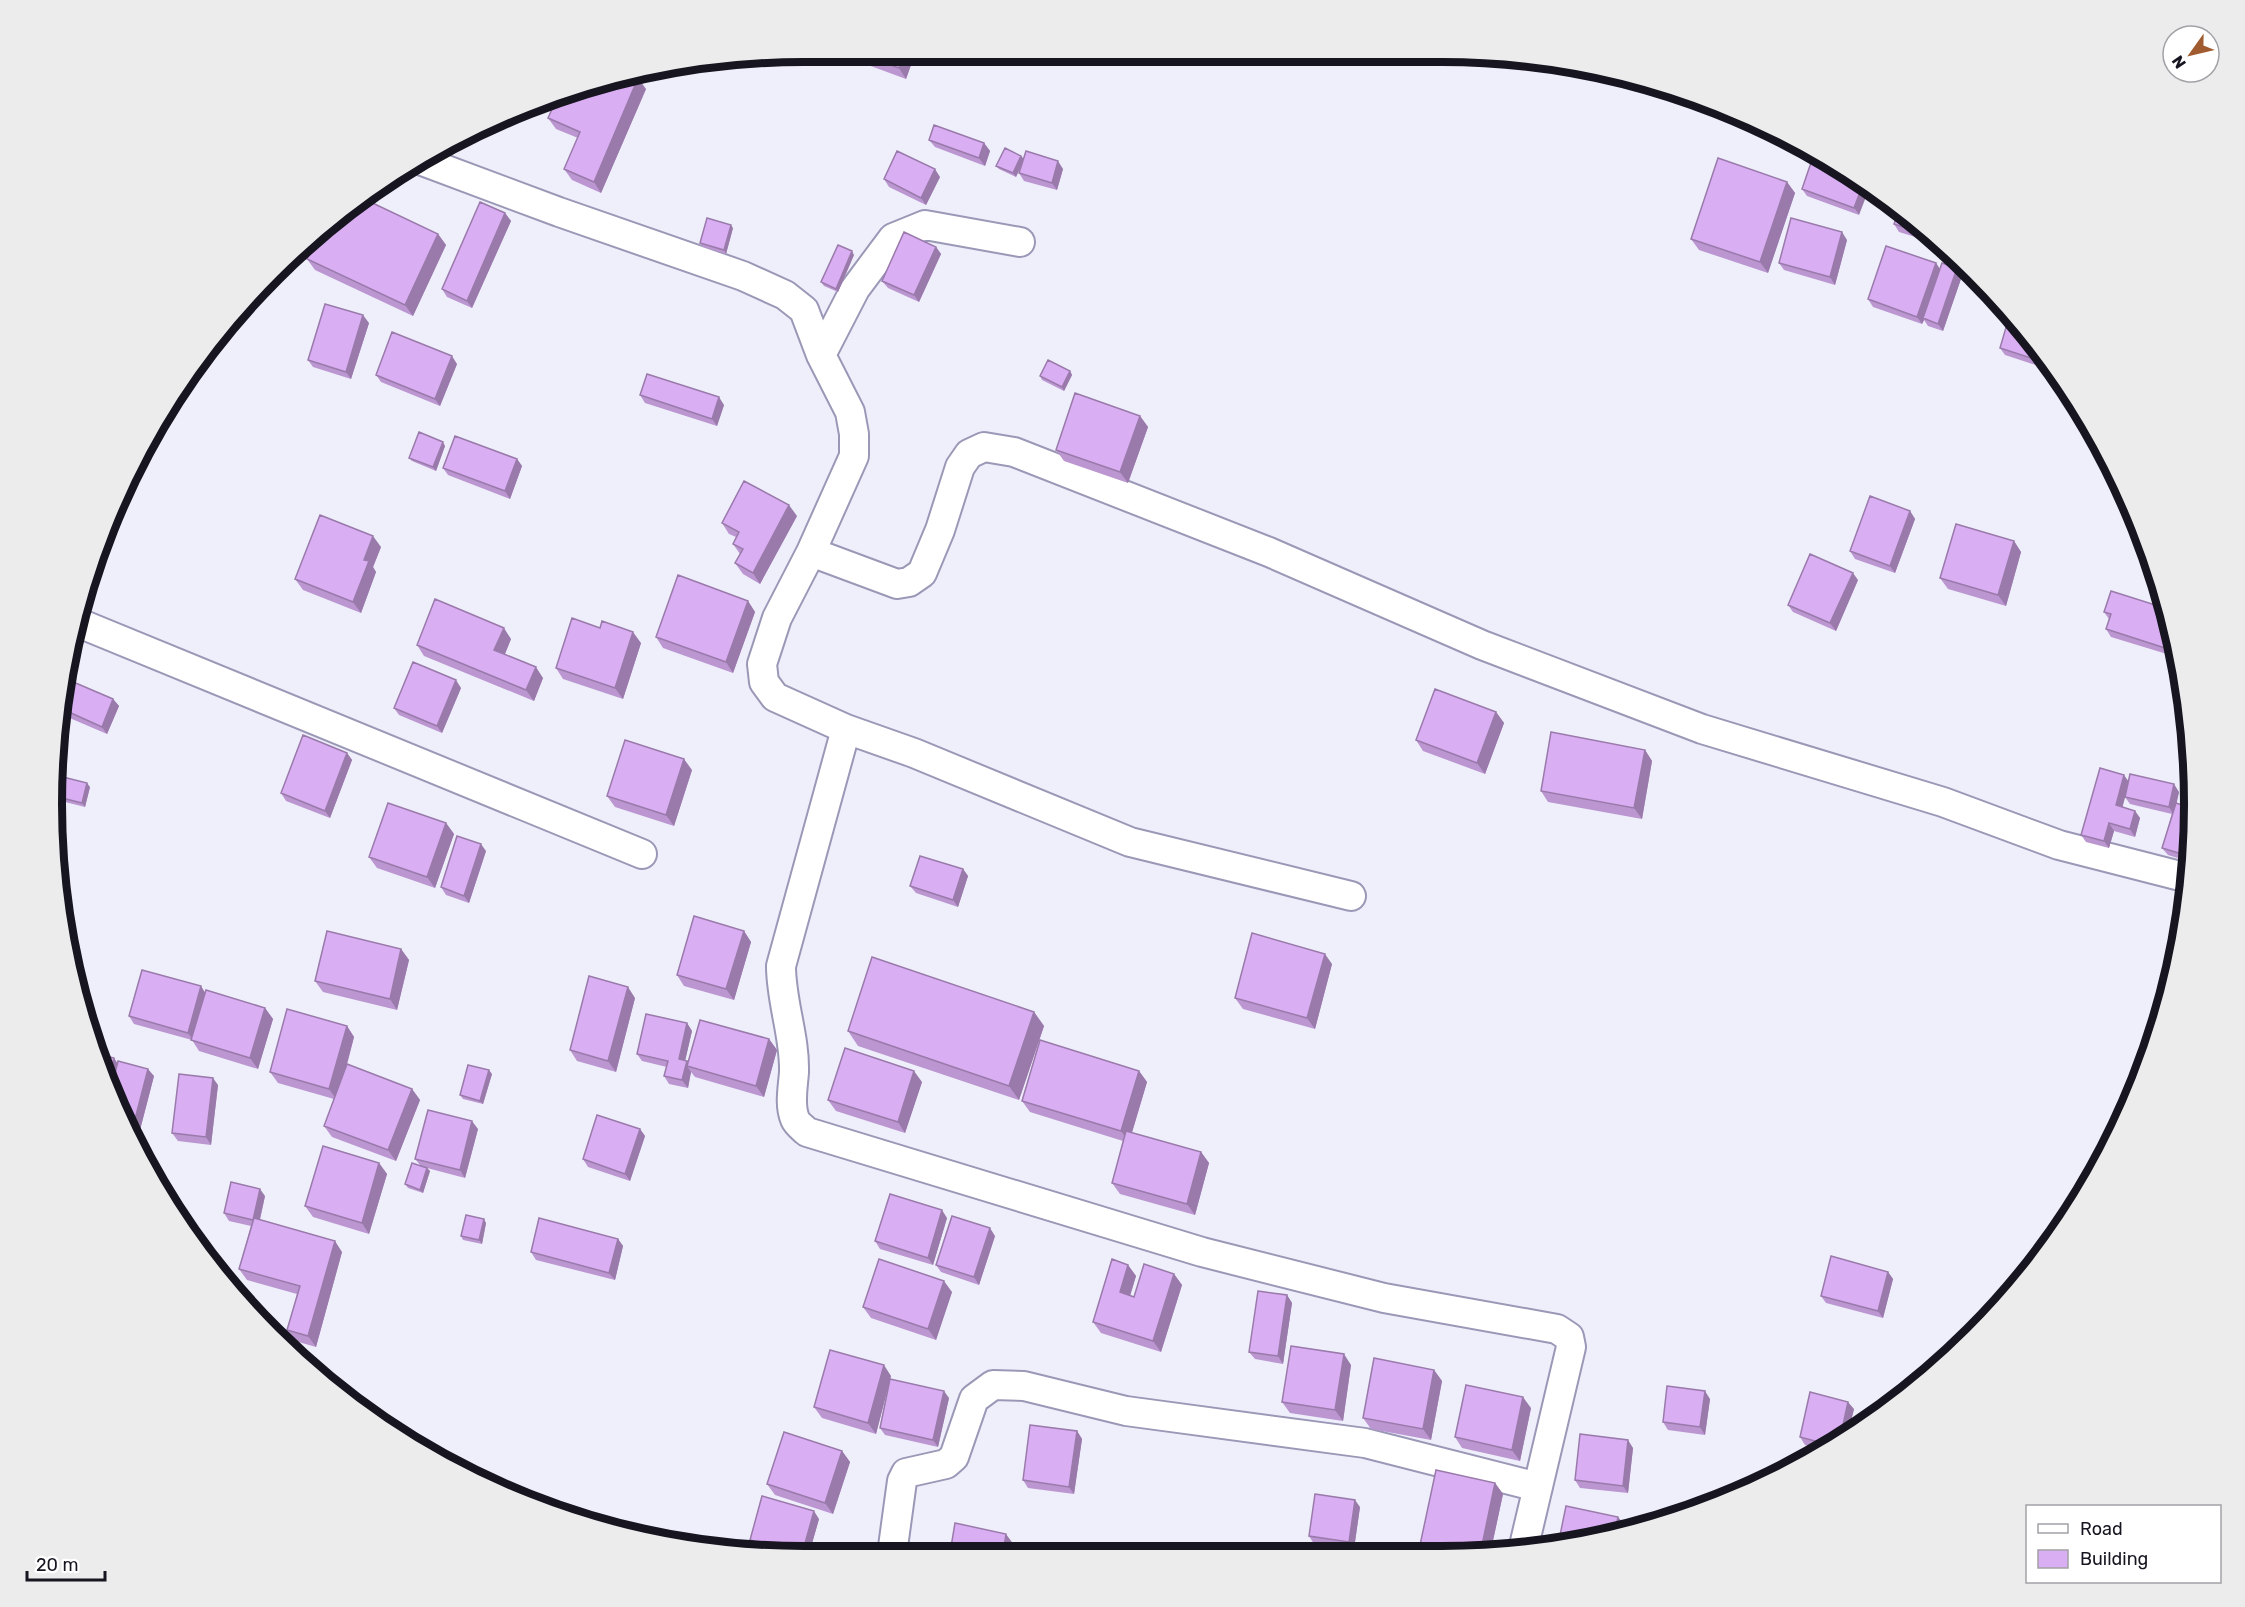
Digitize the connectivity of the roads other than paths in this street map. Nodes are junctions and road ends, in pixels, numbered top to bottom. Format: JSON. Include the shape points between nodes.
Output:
{"nodes":[{"id":1,"x":428,"y":163,"type":"edge"},
{"id":2,"x":1020,"y":242,"type":"dead end"},
{"id":3,"x":821,"y":354,"type":"junction"},
{"id":4,"x":811,"y":552,"type":"junction"},
{"id":5,"x":84,"y":625,"type":"edge"},
{"id":6,"x":846,"y":729,"type":"junction"},
{"id":7,"x":642,"y":854,"type":"dead end"},
{"id":8,"x":2180,"y":876,"type":"edge"},
{"id":9,"x":1351,"y":896,"type":"dead end"},
{"id":10,"x":1538,"y":1487,"type":"junction"},
{"id":11,"x":1524,"y":1540,"type":"edge"},
{"id":12,"x":893,"y":1546,"type":"edge"}],
"edges":[{"from":1,"to":3,"type":"street","via":[[764,285],[804,310]]},
{"from":2,"to":3,"type":"street","via":[[925,225],[893,238],[855,289]]},
{"from":3,"to":4,"type":"street","via":[[849,412],[854,456]]},
{"from":4,"to":6,"type":"street","via":[[777,618],[762,664],[764,682],[775,697]]},
{"from":4,"to":8,"type":"street","via":[[897,584],[909,582],[921,573],[960,467],[969,454],[984,447],[1014,452],[1269,552],[1482,645],[1691,725],[1943,802],[2059,845]]},
{"from":5,"to":7,"type":"street"},
{"from":6,"to":9,"type":"street","via":[[1130,842]]},
{"from":6,"to":10,"type":"street","via":[[780,966],[791,1036],[792,1107],[796,1121],[807,1132],[1202,1252],[1384,1298],[1557,1329],[1569,1337],[1571,1347]]},
{"from":10,"to":11,"type":"street"},
{"from":10,"to":12,"type":"street","via":[[1365,1443],[1126,1411],[1024,1386],[993,1385],[975,1399],[954,1457],[946,1464],[906,1473]]}]}
